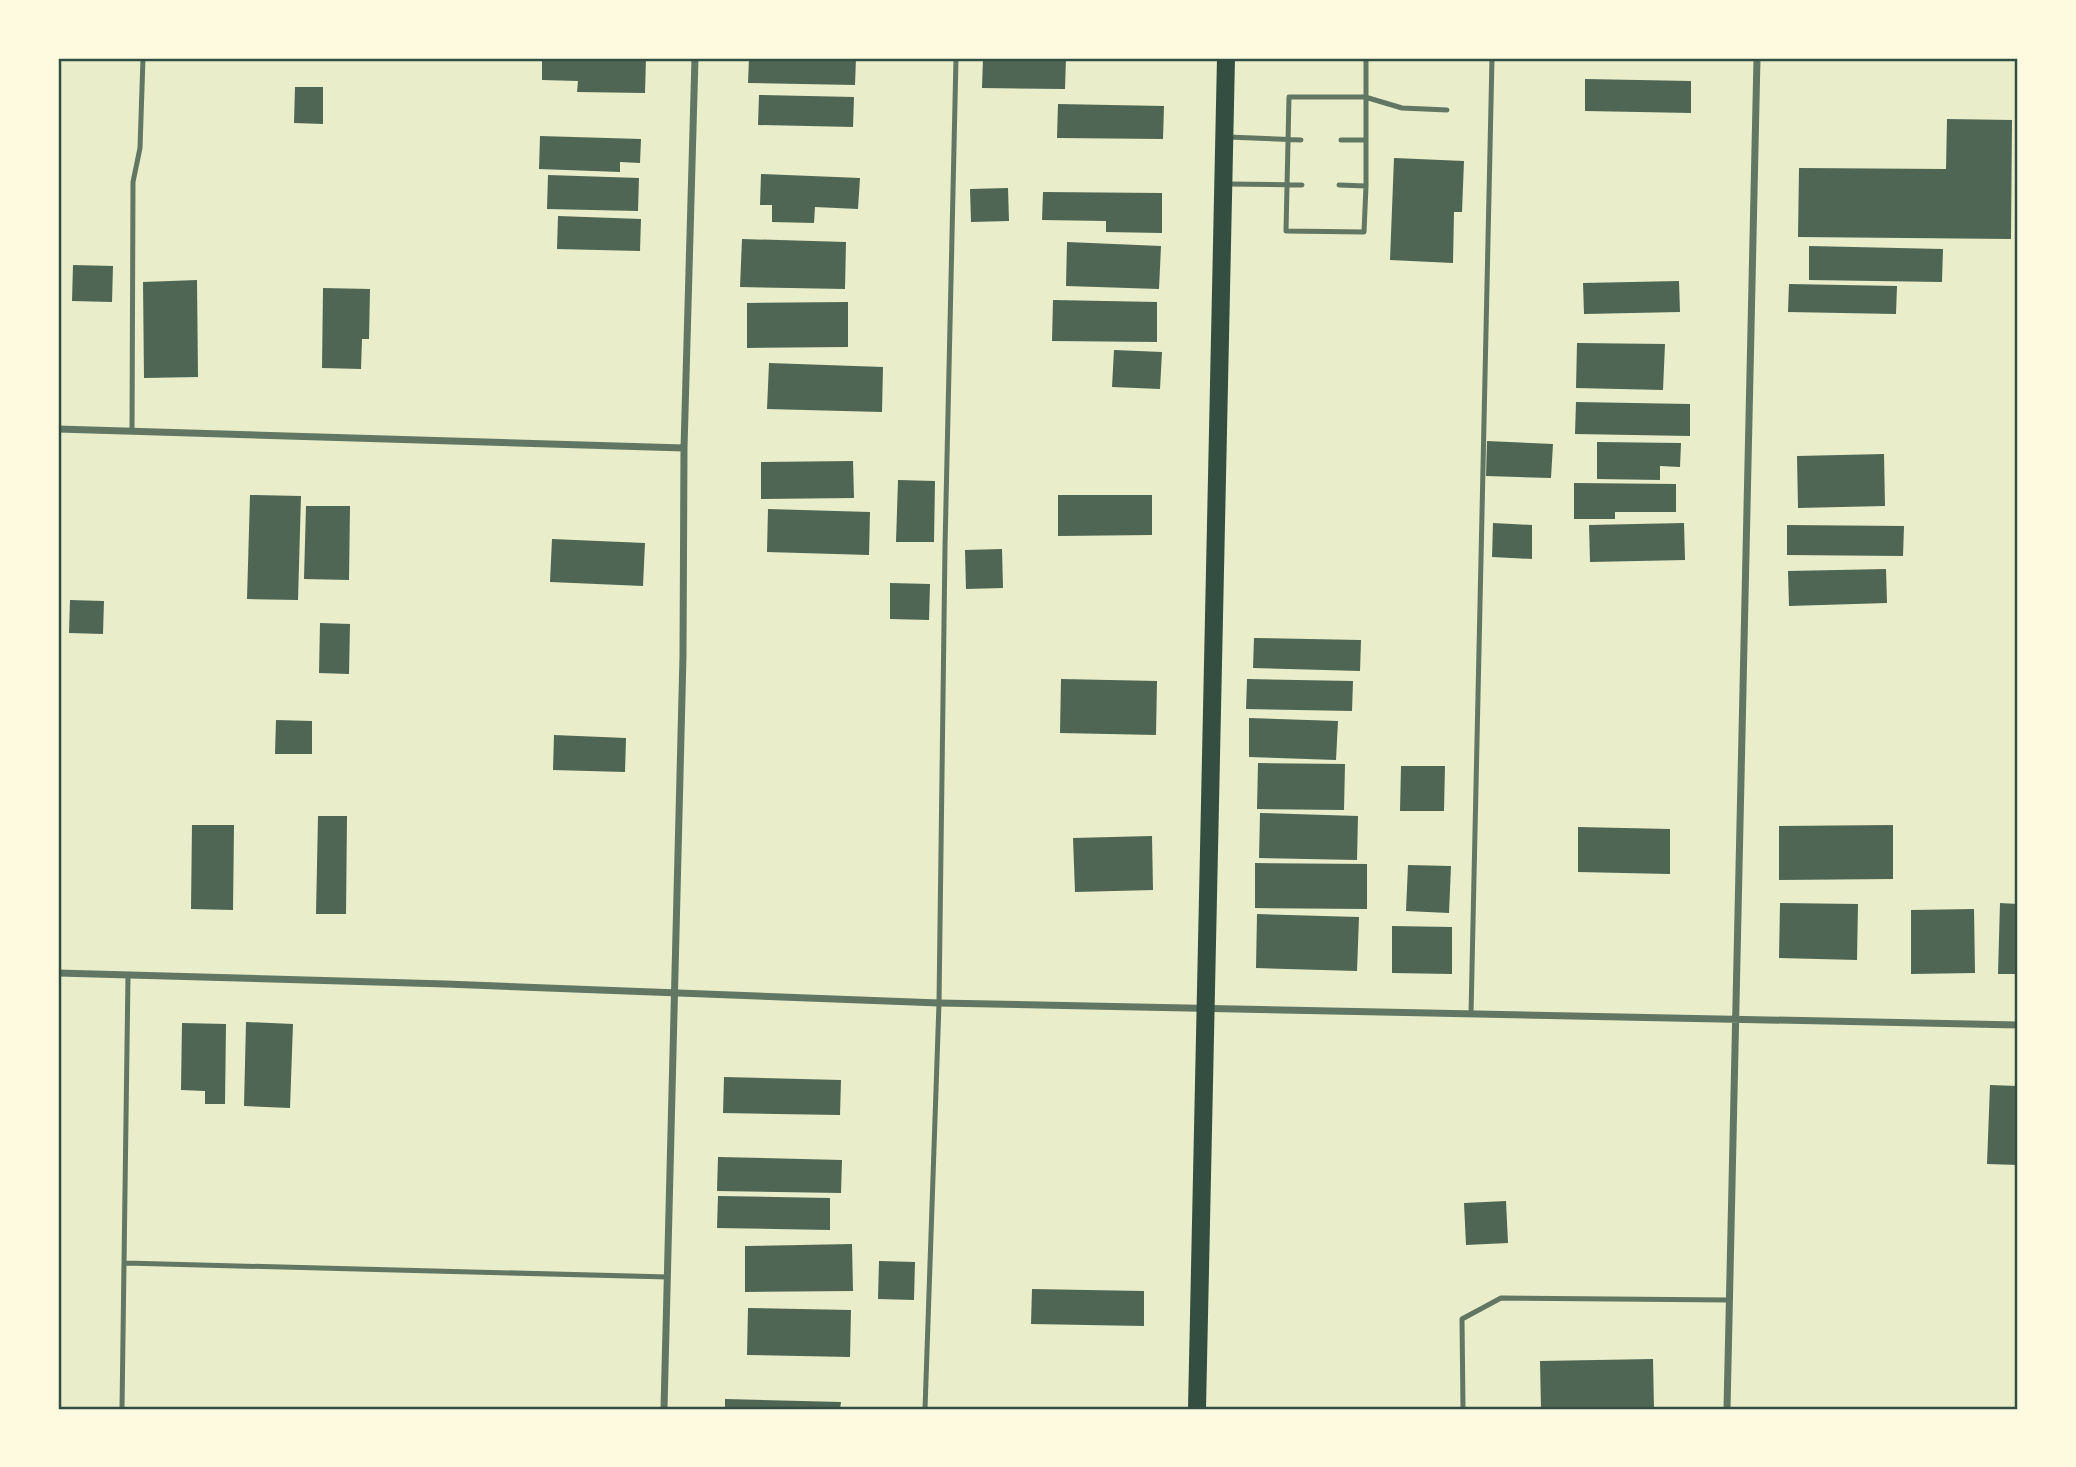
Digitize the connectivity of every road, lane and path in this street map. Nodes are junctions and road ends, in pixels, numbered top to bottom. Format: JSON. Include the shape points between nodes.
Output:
{"nodes":[{"id":1,"x":143,"y":58,"type":"edge"},
{"id":2,"x":695,"y":58,"type":"edge"},
{"id":3,"x":956,"y":58,"type":"edge"},
{"id":4,"x":1226,"y":58,"type":"edge"},
{"id":5,"x":1366,"y":58,"type":"edge"},
{"id":6,"x":1492,"y":58,"type":"edge"},
{"id":7,"x":1757,"y":58,"type":"edge"},
{"id":8,"x":1365,"y":97,"type":"junction"},
{"id":9,"x":1447,"y":110,"type":"dead end"},
{"id":10,"x":1224,"y":137,"type":"junction"},
{"id":11,"x":1286,"y":140,"type":"junction"},
{"id":12,"x":1301,"y":140,"type":"dead end"},
{"id":13,"x":1341,"y":140,"type":"dead end"},
{"id":14,"x":1366,"y":140,"type":"junction"},
{"id":15,"x":1224,"y":184,"type":"junction"},
{"id":16,"x":1286,"y":185,"type":"junction"},
{"id":17,"x":1302,"y":185,"type":"dead end"},
{"id":18,"x":1339,"y":185,"type":"dead end"},
{"id":19,"x":1366,"y":186,"type":"junction"},
{"id":20,"x":58,"y":429,"type":"edge"},
{"id":21,"x":132,"y":431,"type":"junction"},
{"id":22,"x":684,"y":448,"type":"junction"},
{"id":23,"x":58,"y":973,"type":"edge"},
{"id":24,"x":128,"y":975,"type":"junction"},
{"id":25,"x":675,"y":994,"type":"junction"},
{"id":26,"x":939,"y":1003,"type":"junction"},
{"id":27,"x":1205,"y":1008,"type":"junction"},
{"id":28,"x":1471,"y":1014,"type":"junction"},
{"id":29,"x":1736,"y":1020,"type":"junction"},
{"id":30,"x":2018,"y":1025,"type":"edge"},
{"id":31,"x":125,"y":1263,"type":"junction"},
{"id":32,"x":668,"y":1277,"type":"junction"},
{"id":33,"x":1729,"y":1300,"type":"junction"},
{"id":34,"x":122,"y":1409,"type":"edge"},
{"id":35,"x":664,"y":1409,"type":"edge"},
{"id":36,"x":925,"y":1409,"type":"edge"},
{"id":37,"x":1197,"y":1409,"type":"edge"},
{"id":38,"x":1463,"y":1409,"type":"edge"},
{"id":39,"x":1727,"y":1409,"type":"edge"}],
"edges":[{"from":1,"to":21,"type":"lane","via":[[140,148],[133,182]]},
{"from":2,"to":22,"type":"street"},
{"from":3,"to":26,"type":"lane"},
{"from":4,"to":10,"type":"main road"},
{"from":5,"to":8,"type":"lane"},
{"from":6,"to":28,"type":"lane"},
{"from":7,"to":29,"type":"street"},
{"from":8,"to":9,"type":"lane","via":[[1402,108]]},
{"from":8,"to":11,"type":"lane","via":[[1289,97]]},
{"from":8,"to":14,"type":"lane"},
{"from":10,"to":11,"type":"lane"},
{"from":10,"to":15,"type":"main road"},
{"from":11,"to":12,"type":"lane"},
{"from":11,"to":16,"type":"lane"},
{"from":13,"to":14,"type":"lane"},
{"from":14,"to":19,"type":"lane"},
{"from":15,"to":16,"type":"lane"},
{"from":15,"to":27,"type":"main road"},
{"from":16,"to":17,"type":"lane"},
{"from":16,"to":19,"type":"lane","via":[[1286,231],[1312,232],[1364,232]]},
{"from":18,"to":19,"type":"lane"},
{"from":20,"to":21,"type":"street"},
{"from":21,"to":22,"type":"street"},
{"from":22,"to":25,"type":"street"},
{"from":23,"to":24,"type":"street"},
{"from":24,"to":25,"type":"street"},
{"from":24,"to":31,"type":"lane"},
{"from":25,"to":26,"type":"street"},
{"from":25,"to":32,"type":"street"},
{"from":26,"to":27,"type":"street"},
{"from":26,"to":36,"type":"lane"},
{"from":27,"to":28,"type":"street"},
{"from":27,"to":37,"type":"main road"},
{"from":28,"to":29,"type":"street"},
{"from":29,"to":30,"type":"street"},
{"from":29,"to":33,"type":"street"},
{"from":31,"to":32,"type":"lane"},
{"from":31,"to":34,"type":"lane"},
{"from":32,"to":35,"type":"street"},
{"from":33,"to":38,"type":"lane","via":[[1501,1298],[1462,1320]]},
{"from":33,"to":39,"type":"street"}]}
